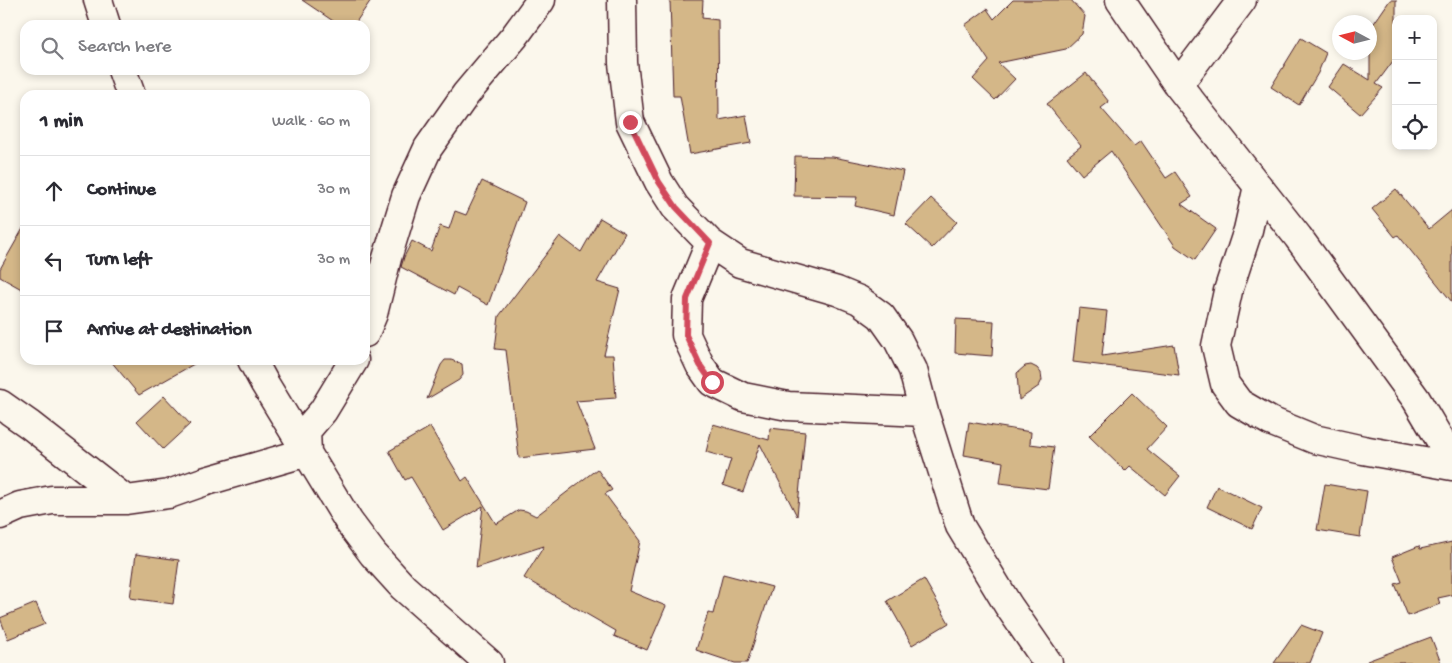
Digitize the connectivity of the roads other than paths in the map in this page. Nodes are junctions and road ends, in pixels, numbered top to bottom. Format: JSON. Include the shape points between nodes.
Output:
{"nodes":[{"id":1,"x":98,"y":0,"type":"edge"},
{"id":2,"x":541,"y":0,"type":"edge"},
{"id":3,"x":622,"y":0,"type":"edge"},
{"id":4,"x":1120,"y":0,"type":"edge"},
{"id":5,"x":1242,"y":0,"type":"edge"},
{"id":6,"x":104,"y":20,"type":"edge"},
{"id":7,"x":124,"y":75,"type":"edge"},
{"id":8,"x":1178,"y":85,"type":"junction"},
{"id":9,"x":129,"y":90,"type":"edge"},
{"id":10,"x":1258,"y":186,"type":"junction"},
{"id":11,"x":710,"y":243,"type":"junction"},
{"id":12,"x":370,"y":321,"type":"edge"},
{"id":13,"x":254,"y":365,"type":"edge"},
{"id":14,"x":351,"y":365,"type":"edge"},
{"id":15,"x":0,"y":404,"type":"edge"},
{"id":16,"x":924,"y":412,"type":"junction"},
{"id":17,"x":307,"y":452,"type":"junction"},
{"id":18,"x":1452,"y":460,"type":"edge"},
{"id":19,"x":1452,"y":466,"type":"edge"},
{"id":20,"x":126,"y":500,"type":"junction"},
{"id":21,"x":0,"y":515,"type":"edge"},
{"id":22,"x":489,"y":663,"type":"edge"},
{"id":23,"x":1048,"y":663,"type":"edge"}],
"edges":[{"from":1,"to":6,"type":"street"},
{"from":2,"to":12,"type":"street","via":[[466,94],[428,148],[406,196]]},
{"from":3,"to":11,"type":"street","via":[[623,63],[630,122],[663,188]]},
{"from":4,"to":8,"type":"street"},
{"from":5,"to":8,"type":"street"},
{"from":7,"to":9,"type":"street"},
{"from":8,"to":10,"type":"street"},
{"from":10,"to":18,"type":"street","via":[[1416,399]]},
{"from":10,"to":19,"type":"street","via":[[1216,346],[1225,384],[1239,403],[1270,421],[1314,439]]},
{"from":11,"to":16,"type":"street","via":[[740,263],[837,291],[859,300],[881,316],[913,370]]},
{"from":11,"to":16,"type":"street","via":[[687,299],[686,335],[712,382],[743,397],[788,406]]},
{"from":13,"to":17,"type":"street"},
{"from":14,"to":17,"type":"street","via":[[323,411],[306,431]]},
{"from":15,"to":20,"type":"street"},
{"from":16,"to":23,"type":"street","via":[[960,526]]},
{"from":17,"to":20,"type":"street","via":[[169,494]]},
{"from":17,"to":22,"type":"street","via":[[349,522],[373,554],[403,587]]},
{"from":20,"to":21,"type":"street","via":[[52,500],[20,506]]}]}
